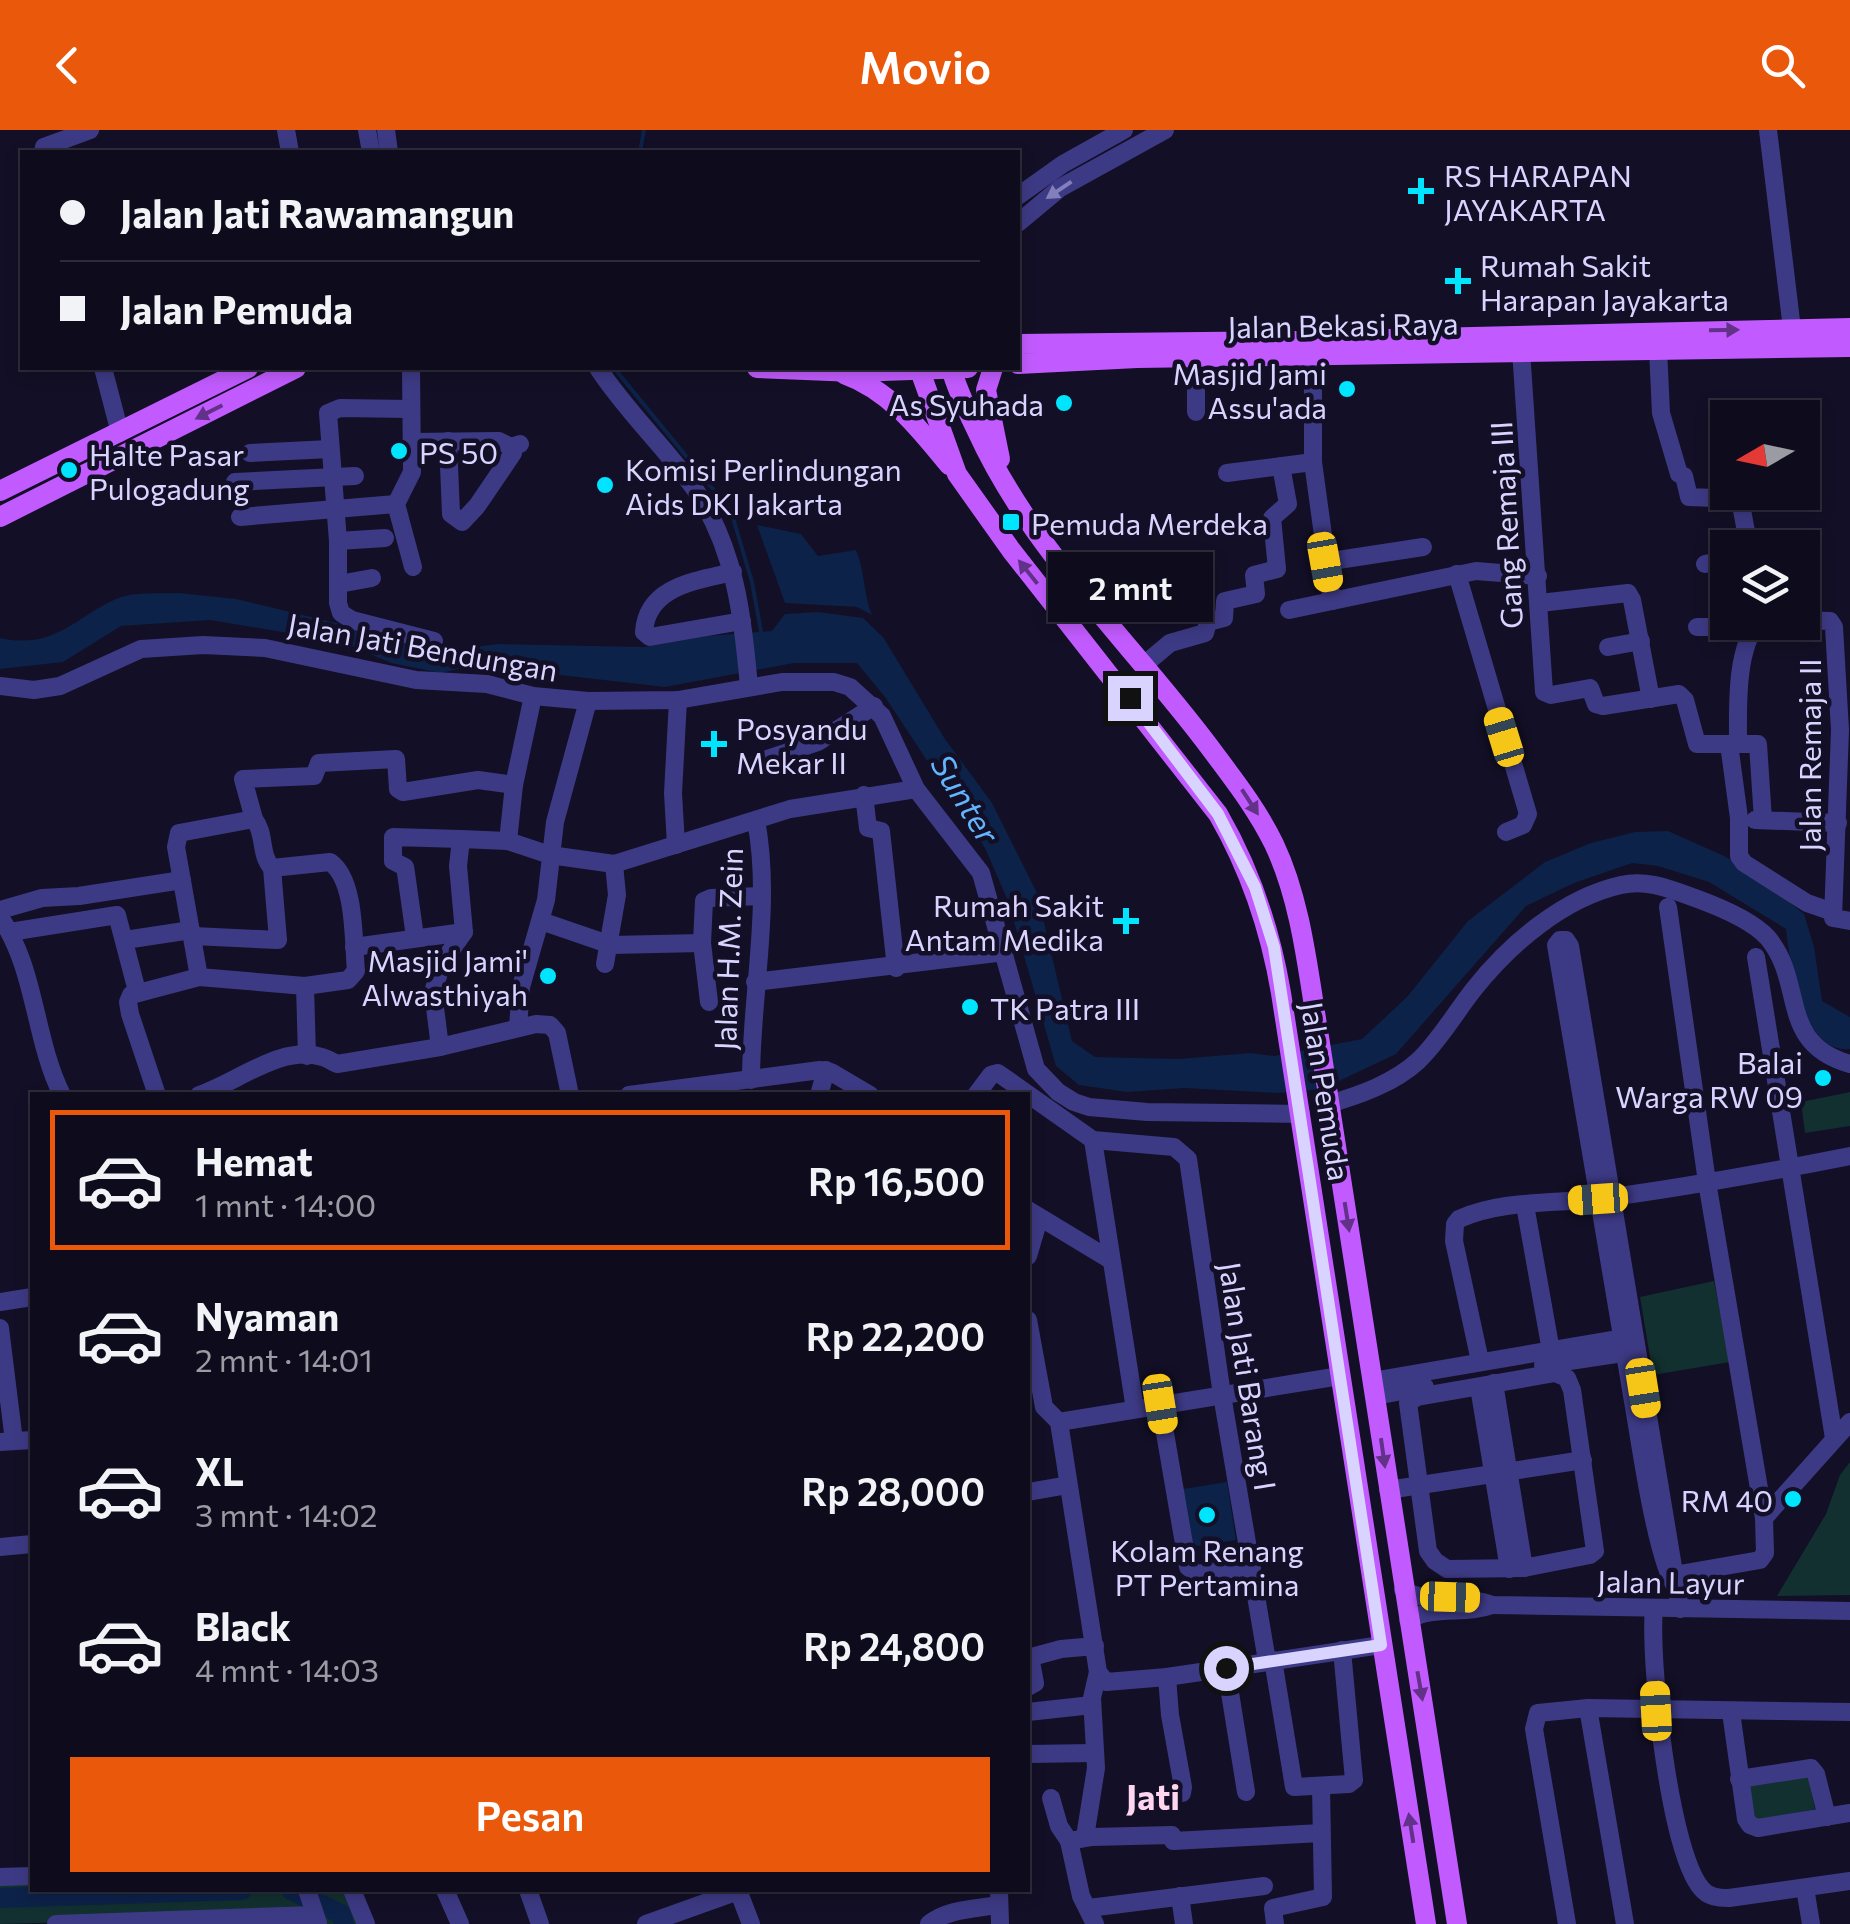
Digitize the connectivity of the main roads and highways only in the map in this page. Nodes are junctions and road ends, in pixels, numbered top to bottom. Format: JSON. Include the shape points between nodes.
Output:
{"nodes":[{"id":1,"x":1850,"y":328,"type":"edge"},
{"id":2,"x":1020,"y":344,"type":"edge"},
{"id":3,"x":1850,"y":347,"type":"edge"},
{"id":4,"x":1137,"y":350,"type":"junction"},
{"id":5,"x":1020,"y":364,"type":"edge"},
{"id":6,"x":244,"y":370,"type":"edge"},
{"id":7,"x":292,"y":370,"type":"edge"},
{"id":8,"x":798,"y":370,"type":"edge"},
{"id":9,"x":892,"y":370,"type":"edge"},
{"id":10,"x":919,"y":370,"type":"edge"},
{"id":11,"x":952,"y":370,"type":"edge"},
{"id":12,"x":992,"y":370,"type":"edge"},
{"id":13,"x":838,"y":372,"type":"junction"},
{"id":14,"x":956,"y":474,"type":"junction"},
{"id":15,"x":1007,"y":490,"type":"junction"},
{"id":16,"x":0,"y":492,"type":"edge"},
{"id":17,"x":0,"y":517,"type":"edge"},
{"id":18,"x":1353,"y":1252,"type":"junction"},
{"id":19,"x":1323,"y":1258,"type":"junction"},
{"id":20,"x":1426,"y":1924,"type":"edge"},
{"id":21,"x":1457,"y":1924,"type":"edge"}],
"edges":[{"from":4,"to":1,"type":"main road","name":"Jalan Bekasi Raya","one_way":true},
{"from":2,"to":4,"type":"main road","name":"Jalan Bekasi Raya"},
{"from":3,"to":4,"type":"main road","name":"Jalan Bekasi Raya","via":[[1196,357]]},
{"from":4,"to":5,"type":"main road","name":"Jalan Bekasi Raya"},
{"from":6,"to":16,"type":"main road"},
{"from":7,"to":17,"type":"main road","one_way":true},
{"from":8,"to":13,"type":"main road"},
{"from":9,"to":13,"type":"main road"},
{"from":10,"to":14,"type":"main road","name":"Jalan Pemuda"},
{"from":11,"to":15,"type":"main road","name":"Jalan Pemuda"},
{"from":12,"to":15,"type":"main road","via":[[986,390]]},
{"from":13,"to":14,"type":"main road","via":[[879,390]]},
{"from":19,"to":14,"type":"main road","name":"Jalan Pemuda","one_way":true,"via":[[1274,947],[1238,848]]},
{"from":15,"to":18,"type":"main road","name":"Jalan Pemuda","one_way":true,"via":[[1252,802],[1275,845],[1302,936]]},
{"from":18,"to":19,"type":"main road"},
{"from":18,"to":21,"type":"main road","name":"Jalan Pemuda","one_way":true},
{"from":20,"to":19,"type":"main road","name":"Jalan Pemuda","one_way":true}]}
